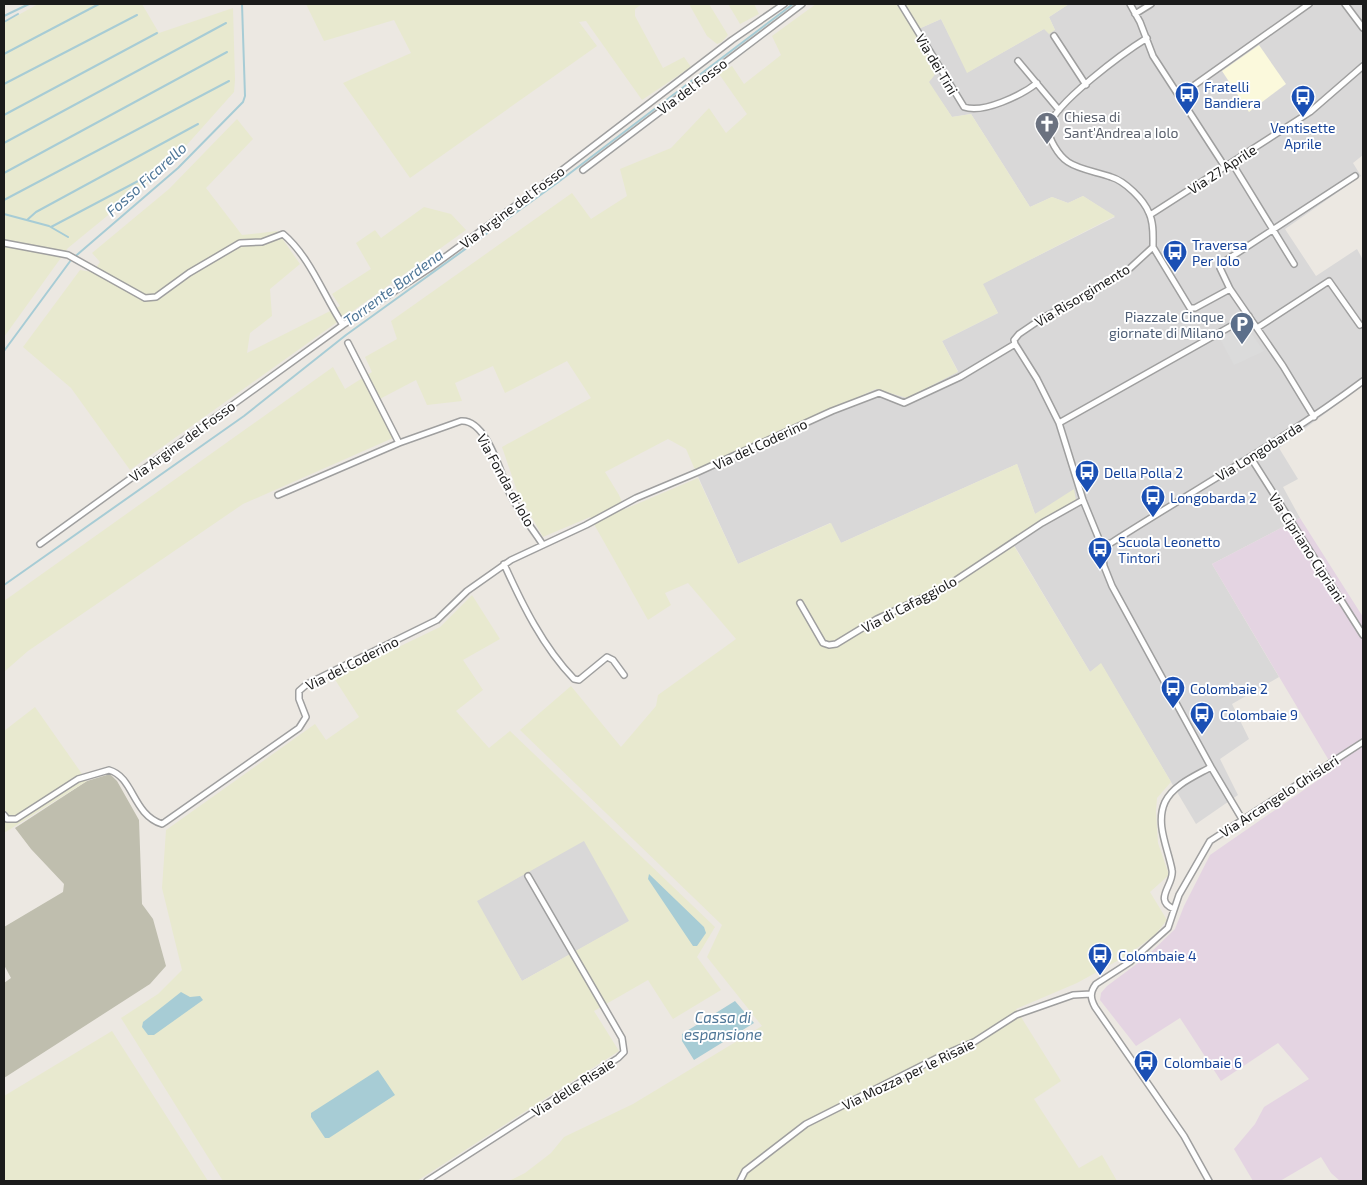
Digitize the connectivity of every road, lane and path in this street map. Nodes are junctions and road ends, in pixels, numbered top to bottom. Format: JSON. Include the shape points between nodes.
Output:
{"nodes":[{"id":1,"x":784,"y":4,"type":"edge"},
{"id":2,"x":802,"y":4,"type":"edge"},
{"id":3,"x":901,"y":4,"type":"edge"},
{"id":4,"x":1130,"y":4,"type":"edge"},
{"id":5,"x":1151,"y":4,"type":"edge"},
{"id":6,"x":1309,"y":4,"type":"edge"},
{"id":7,"x":1345,"y":4,"type":"edge"},
{"id":8,"x":1135,"y":14,"type":"junction"},
{"id":9,"x":1363,"y":28,"type":"edge"},
{"id":10,"x":1054,"y":36,"type":"dead end"},
{"id":11,"x":1147,"y":38,"type":"junction"},
{"id":12,"x":1018,"y":61,"type":"dead end"},
{"id":13,"x":1363,"y":66,"type":"edge"},
{"id":14,"x":1037,"y":83,"type":"junction"},
{"id":15,"x":1086,"y":85,"type":"junction"},
{"id":16,"x":1179,"y":96,"type":"junction"},
{"id":17,"x":1059,"y":110,"type":"junction"},
{"id":18,"x":1232,"y":163,"type":"junction"},
{"id":19,"x":1225,"y":167,"type":"junction"},
{"id":20,"x":583,"y":170,"type":"dead end"},
{"id":21,"x":1355,"y":176,"type":"dead end"},
{"id":22,"x":1150,"y":215,"type":"junction"},
{"id":23,"x":1271,"y":230,"type":"junction"},
{"id":24,"x":4,"y":243,"type":"edge"},
{"id":25,"x":1153,"y":247,"type":"junction"},
{"id":26,"x":1294,"y":264,"type":"dead end"},
{"id":27,"x":1230,"y":289,"type":"junction"},
{"id":28,"x":1249,"y":316,"type":"junction"},
{"id":29,"x":343,"y":325,"type":"junction"},
{"id":30,"x":1360,"y":325,"type":"dead end"},
{"id":31,"x":1256,"y":328,"type":"junction"},
{"id":32,"x":348,"y":344,"type":"dead end"},
{"id":33,"x":1015,"y":344,"type":"junction"},
{"id":34,"x":1363,"y":380,"type":"edge"},
{"id":35,"x":1314,"y":417,"type":"junction"},
{"id":36,"x":1059,"y":423,"type":"junction"},
{"id":37,"x":399,"y":443,"type":"junction"},
{"id":38,"x":1251,"y":458,"type":"junction"},
{"id":39,"x":278,"y":495,"type":"dead end"},
{"id":40,"x":1083,"y":500,"type":"junction"},
{"id":41,"x":40,"y":544,"type":"dead end"},
{"id":42,"x":1101,"y":544,"type":"junction"},
{"id":43,"x":543,"y":546,"type":"junction"},
{"id":44,"x":504,"y":564,"type":"junction"},
{"id":45,"x":800,"y":603,"type":"dead end"},
{"id":46,"x":1363,"y":635,"type":"edge"},
{"id":47,"x":624,"y":675,"type":"dead end"},
{"id":48,"x":1363,"y":742,"type":"edge"},
{"id":49,"x":1211,"y":767,"type":"junction"},
{"id":50,"x":4,"y":815,"type":"edge"},
{"id":51,"x":1242,"y":819,"type":"junction"},
{"id":52,"x":528,"y":876,"type":"dead end"},
{"id":53,"x":1174,"y":909,"type":"junction"},
{"id":54,"x":1091,"y":994,"type":"junction"},
{"id":55,"x":426,"y":1181,"type":"edge"},
{"id":56,"x":740,"y":1181,"type":"edge"},
{"id":57,"x":1209,"y":1181,"type":"edge"}],
"edges":[{"from":1,"to":29,"type":"street","name":"Via Argine del Fosso","via":[[430,268]]},
{"from":2,"to":20,"type":"street","name":"Via del Fosso"},
{"from":3,"to":14,"type":"street","name":"Via dei Tini","via":[[964,107],[972,109],[1005,101]]},
{"from":4,"to":8,"type":"street"},
{"from":5,"to":8,"type":"street"},
{"from":6,"to":16,"type":"street"},
{"from":7,"to":9,"type":"street"},
{"from":8,"to":11,"type":"street"},
{"from":10,"to":15,"type":"street"},
{"from":11,"to":15,"type":"street"},
{"from":11,"to":16,"type":"street","via":[[1153,56]]},
{"from":12,"to":14,"type":"street"},
{"from":13,"to":18,"type":"street","name":"Via 27 Aprile","via":[[1310,112]]},
{"from":14,"to":17,"type":"street"},
{"from":15,"to":17,"type":"street"},
{"from":16,"to":19,"type":"street"},
{"from":17,"to":22,"type":"street","via":[[1048,129],[1064,158],[1071,164],[1117,179]]},
{"from":18,"to":19,"type":"street","name":"Via 27 Aprile"},
{"from":18,"to":23,"type":"street"},
{"from":19,"to":22,"type":"street","name":"Via 27 Aprile"},
{"from":21,"to":23,"type":"street"},
{"from":22,"to":25,"type":"street"},
{"from":23,"to":26,"type":"street"},
{"from":23,"to":27,"type":"street","via":[[1222,264],[1221,272]]},
{"from":24,"to":29,"type":"street","via":[[68,255],[145,298],[156,297],[240,243],[262,242],[283,234],[307,263]]},
{"from":25,"to":27,"type":"street","via":[[1190,308]]},
{"from":25,"to":33,"type":"street","name":"Via Risorgimento","via":[[1121,274],[1019,334]]},
{"from":27,"to":28,"type":"street"},
{"from":28,"to":31,"type":"street"},
{"from":28,"to":36,"type":"street"},
{"from":29,"to":41,"type":"street","name":"Via Argine del Fosso"},
{"from":30,"to":31,"type":"street","via":[[1329,281]]},
{"from":31,"to":35,"type":"street"},
{"from":32,"to":37,"type":"street"},
{"from":33,"to":36,"type":"street","via":[[1037,378]]},
{"from":33,"to":43,"type":"street","name":"Via del Coderino","via":[[904,403],[879,394],[832,411],[636,498]]},
{"from":34,"to":35,"type":"street","name":"Via Longobarda"},
{"from":35,"to":38,"type":"street","name":"Via Longobarda"},
{"from":36,"to":40,"type":"street"},
{"from":37,"to":39,"type":"street","name":"Via Fonda di Iolo"},
{"from":37,"to":43,"type":"street","name":"Via Fonda di Iolo","via":[[461,421],[475,425],[499,463],[512,498]]},
{"from":38,"to":42,"type":"street","name":"Via Longobarda","via":[[1111,543]]},
{"from":38,"to":46,"type":"street","name":"Via Cipriano Cipriani"},
{"from":40,"to":42,"type":"street"},
{"from":40,"to":45,"type":"street","name":"Via di Cafaggiolo","via":[[944,588],[877,619],[836,644],[826,645],[820,640]]},
{"from":42,"to":49,"type":"street","via":[[1104,566],[1112,586]]},
{"from":43,"to":44,"type":"street","name":"Via del Coderino"},
{"from":44,"to":47,"type":"street","via":[[540,634],[574,679],[580,680],[607,657]]},
{"from":44,"to":50,"type":"street","name":"Via del Coderino","via":[[467,591],[437,620],[307,684],[299,691],[306,717],[299,728],[166,822],[146,817],[121,776],[109,770],[78,779],[16,820],[7,819]]},
{"from":48,"to":51,"type":"street","name":"Via Arcangelo Ghisleri"},
{"from":49,"to":51,"type":"street"},
{"from":49,"to":53,"type":"street","via":[[1175,788],[1165,800],[1162,834],[1172,874],[1164,894],[1169,907]]},
{"from":51,"to":53,"type":"street","name":"Via Arcangelo Ghisleri","via":[[1206,846],[1189,873]]},
{"from":52,"to":55,"type":"street","name":"Via delle Risaie","via":[[622,1038],[624,1052]]},
{"from":53,"to":54,"type":"street","name":"Via Arcangelo Ghisleri","via":[[1172,921],[1163,934],[1130,962],[1096,984]]},
{"from":54,"to":56,"type":"street","name":"Via Mozza per le Risaie","via":[[1057,999],[1016,1016],[974,1042],[806,1124],[745,1171]]},
{"from":54,"to":57,"type":"street","via":[[1095,1007],[1184,1136]]}]}
